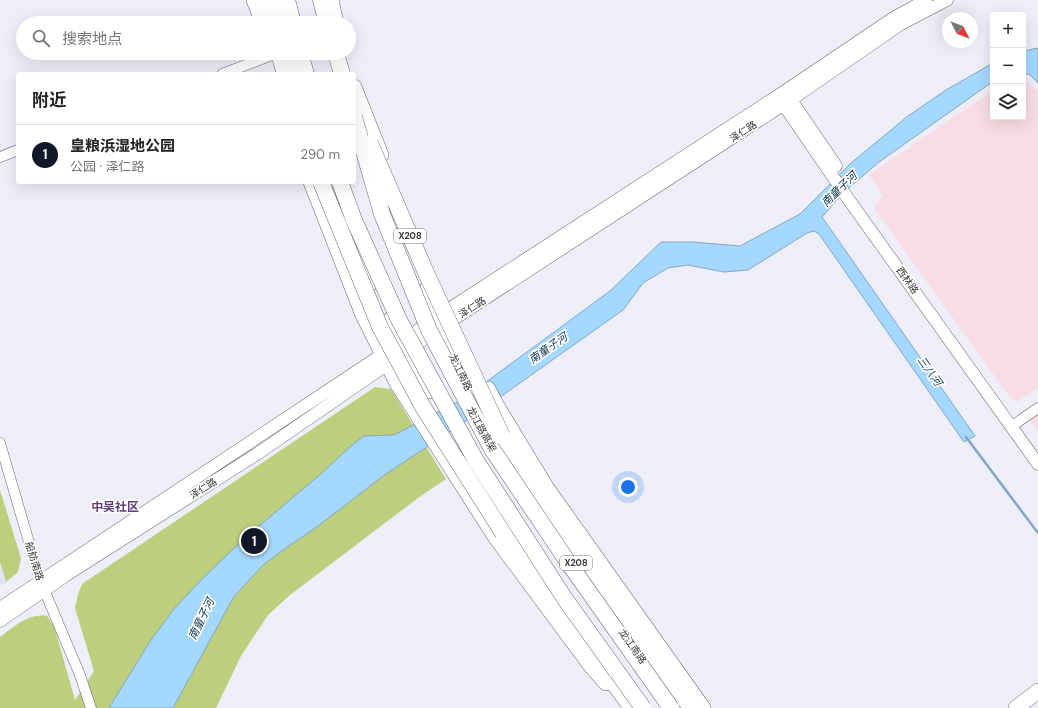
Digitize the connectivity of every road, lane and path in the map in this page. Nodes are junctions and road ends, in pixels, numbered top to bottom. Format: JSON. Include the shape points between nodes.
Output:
{"nodes":[{"id":1,"x":254,"y":0,"type":"edge"},
{"id":2,"x":258,"y":0,"type":"edge"},
{"id":3,"x":268,"y":0,"type":"edge"},
{"id":4,"x":275,"y":0,"type":"edge"},
{"id":5,"x":287,"y":0,"type":"edge"},
{"id":6,"x":321,"y":0,"type":"edge"},
{"id":7,"x":331,"y":0,"type":"edge"},
{"id":8,"x":926,"y":0,"type":"edge"},
{"id":9,"x":947,"y":0,"type":"edge"},
{"id":10,"x":261,"y":16,"type":"edge"},
{"id":11,"x":262,"y":16,"type":"edge"},
{"id":12,"x":265,"y":16,"type":"edge"},
{"id":13,"x":280,"y":16,"type":"edge"},
{"id":14,"x":291,"y":16,"type":"edge"},
{"id":15,"x":325,"y":16,"type":"edge"},
{"id":16,"x":334,"y":16,"type":"edge"},
{"id":17,"x":259,"y":60,"type":"edge"},
{"id":18,"x":276,"y":60,"type":"edge"},
{"id":19,"x":278,"y":60,"type":"edge"},
{"id":20,"x":280,"y":60,"type":"edge"},
{"id":21,"x":293,"y":60,"type":"edge"},
{"id":22,"x":302,"y":60,"type":"edge"},
{"id":23,"x":338,"y":60,"type":"edge"},
{"id":24,"x":344,"y":60,"type":"edge"},
{"id":25,"x":227,"y":72,"type":"edge"},
{"id":26,"x":277,"y":72,"type":"edge"},
{"id":27,"x":284,"y":72,"type":"edge"},
{"id":28,"x":288,"y":72,"type":"edge"},
{"id":29,"x":296,"y":72,"type":"edge"},
{"id":30,"x":305,"y":72,"type":"edge"},
{"id":31,"x":341,"y":72,"type":"edge"},
{"id":32,"x":348,"y":72,"type":"edge"},
{"id":33,"x":356,"y":92,"type":"edge"},
{"id":34,"x":784,"y":98,"type":"junction"},
{"id":35,"x":356,"y":111,"type":"edge"},
{"id":36,"x":356,"y":124,"type":"edge"},
{"id":37,"x":16,"y":151,"type":"edge"},
{"id":38,"x":0,"y":157,"type":"edge"},
{"id":39,"x":312,"y":184,"type":"edge"},
{"id":40,"x":323,"y":184,"type":"edge"},
{"id":41,"x":330,"y":184,"type":"edge"},
{"id":42,"x":341,"y":184,"type":"edge"},
{"id":43,"x":445,"y":318,"type":"junction"},
{"id":44,"x":404,"y":347,"type":"junction"},
{"id":45,"x":385,"y":359,"type":"junction"},
{"id":46,"x":1038,"y":408,"type":"edge"},
{"id":47,"x":1015,"y":424,"type":"junction"},
{"id":48,"x":0,"y":443,"type":"edge"},
{"id":49,"x":1038,"y":451,"type":"edge"},
{"id":50,"x":1038,"y":464,"type":"edge"},
{"id":51,"x":42,"y":585,"type":"junction"},
{"id":52,"x":0,"y":608,"type":"edge"},
{"id":53,"x":0,"y":621,"type":"edge"},
{"id":54,"x":1038,"y":691,"type":"edge"},
{"id":55,"x":91,"y":708,"type":"edge"},
{"id":56,"x":631,"y":708,"type":"edge"},
{"id":57,"x":643,"y":708,"type":"edge"},
{"id":58,"x":671,"y":708,"type":"edge"},
{"id":59,"x":678,"y":708,"type":"edge"},
{"id":60,"x":691,"y":708,"type":"edge"},
{"id":61,"x":703,"y":708,"type":"edge"},
{"id":62,"x":1016,"y":708,"type":"edge"}],
"edges":[{"from":1,"to":10,"type":"main road"},
{"from":2,"to":11,"type":"main road"},
{"from":3,"to":12,"type":"highway"},
{"from":4,"to":13,"type":"main road"},
{"from":5,"to":14,"type":"highway"},
{"from":6,"to":15,"type":"highway"},
{"from":7,"to":16,"type":"main road"},
{"from":8,"to":34,"type":"street","name":"泽仁路","via":[[895,17]]},
{"from":9,"to":34,"type":"street","name":"泽仁路","via":[[900,24]]},
{"from":17,"to":25,"type":"street"},
{"from":18,"to":26,"type":"main road"},
{"from":19,"to":27,"type":"highway"},
{"from":20,"to":28,"type":"main road"},
{"from":21,"to":29,"type":"main road"},
{"from":22,"to":30,"type":"highway"},
{"from":23,"to":31,"type":"highway"},
{"from":24,"to":32,"type":"main road"},
{"from":33,"to":43,"type":"main road","name":"龙江南路","number":"X208"},
{"from":34,"to":43,"type":"street","name":"泽仁路"},
{"from":34,"to":47,"type":"street","name":"西林路"},
{"from":35,"to":60,"type":"highway","bridge":true,"via":[[427,275],[502,436],[609,596]]},
{"from":36,"to":58,"type":"highway","name":"龙江路高架","bridge":true,"via":[[382,214],[429,330],[492,449]]},
{"from":37,"to":38,"type":"street"},
{"from":39,"to":45,"type":"main road","via":[[363,315]]},
{"from":40,"to":56,"type":"highway","bridge":true,"via":[[380,327],[423,407],[502,533]]},
{"from":41,"to":44,"type":"main road","via":[[334,198]]},
{"from":42,"to":57,"type":"highway","name":"龙江路高架","bridge":true,"via":[[399,320],[475,459],[564,598]]},
{"from":43,"to":44,"type":"street","name":"泽仁路"},
{"from":43,"to":59,"type":"main road","name":"龙江南路","number":"X208","via":[[467,386],[481,414],[549,525]]},
{"from":43,"to":61,"type":"main road","via":[[546,487]]},
{"from":44,"to":45,"type":"street","name":"泽仁路"},
{"from":44,"to":56,"type":"main road","via":[[508,527]]},
{"from":45,"to":51,"type":"street","name":"泽仁路"},
{"from":45,"to":56,"type":"main road","via":[[496,538],[591,666]]},
{"from":46,"to":47,"type":"street"},
{"from":47,"to":49,"type":"street","name":"西林路"},
{"from":47,"to":50,"type":"street","name":"西林路"},
{"from":48,"to":51,"type":"street","name":"船舫南路"},
{"from":51,"to":52,"type":"street","name":"泽仁路"},
{"from":51,"to":53,"type":"street","name":"泽仁路"},
{"from":51,"to":55,"type":"street","name":"船舫南路"},
{"from":54,"to":62,"type":"main road"}]}
